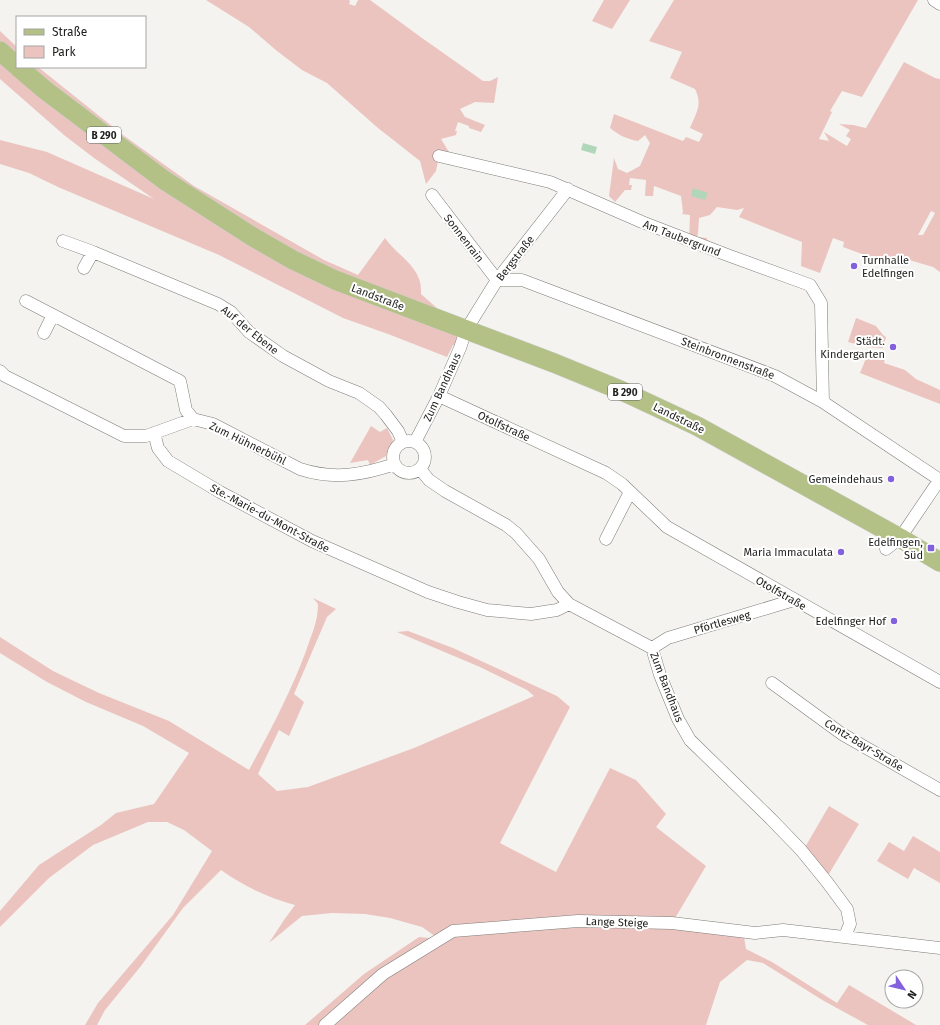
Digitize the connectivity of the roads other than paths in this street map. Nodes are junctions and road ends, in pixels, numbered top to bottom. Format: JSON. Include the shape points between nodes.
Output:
{"nodes":[{"id":1,"x":934,"y":0,"type":"edge"},
{"id":2,"x":940,"y":4,"type":"edge"},
{"id":3,"x":0,"y":51,"type":"edge"},
{"id":4,"x":16,"y":64,"type":"edge"},
{"id":5,"x":20,"y":68,"type":"edge"},
{"id":6,"x":439,"y":156,"type":"dead end"},
{"id":7,"x":568,"y":189,"type":"junction"},
{"id":8,"x":432,"y":195,"type":"dead end"},
{"id":9,"x":62,"y":241,"type":"dead end"},
{"id":10,"x":93,"y":252,"type":"junction"},
{"id":11,"x":84,"y":268,"type":"dead end"},
{"id":12,"x":497,"y":280,"type":"junction"},
{"id":13,"x":26,"y":301,"type":"dead end"},
{"id":14,"x":53,"y":315,"type":"junction"},
{"id":15,"x":466,"y":330,"type":"junction"},
{"id":16,"x":44,"y":333,"type":"dead end"},
{"id":17,"x":2,"y":377,"type":"edge"},
{"id":18,"x":439,"y":396,"type":"junction"},
{"id":19,"x":823,"y":402,"type":"junction"},
{"id":20,"x":193,"y":419,"type":"junction"},
{"id":21,"x":154,"y":433,"type":"junction"},
{"id":22,"x":409,"y":442,"type":"junction"},
{"id":23,"x":395,"y":464,"type":"junction"},
{"id":24,"x":420,"y":469,"type":"junction"},
{"id":25,"x":940,"y":479,"type":"edge"},
{"id":26,"x":630,"y":492,"type":"junction"},
{"id":27,"x":606,"y":539,"type":"dead end"},
{"id":28,"x":893,"y":543,"type":"junction"},
{"id":29,"x":940,"y":562,"type":"edge"},
{"id":30,"x":794,"y":600,"type":"junction"},
{"id":31,"x":569,"y":604,"type":"junction"},
{"id":32,"x":652,"y":648,"type":"junction"},
{"id":33,"x":940,"y":682,"type":"edge"},
{"id":34,"x":772,"y":683,"type":"dead end"},
{"id":35,"x":940,"y":790,"type":"edge"},
{"id":36,"x":845,"y":936,"type":"junction"},
{"id":37,"x":940,"y":948,"type":"edge"},
{"id":38,"x":325,"y":1025,"type":"edge"}],
"edges":[{"from":1,"to":2,"type":"street"},
{"from":3,"to":4,"type":"main road","number":"B 290"},
{"from":5,"to":15,"type":"main road","name":"Landstraße","number":"B 290","via":[[45,90],[175,188],[247,234],[335,280]]},
{"from":6,"to":7,"type":"street","name":"Am Taubergrund","via":[[550,182]]},
{"from":7,"to":12,"type":"street","name":"Bergstraße"},
{"from":7,"to":19,"type":"street","name":"Am Taubergrund","via":[[649,225],[810,285],[821,303]]},
{"from":8,"to":12,"type":"street","name":"Sonnenrain"},
{"from":9,"to":10,"type":"street","name":"Auf der Ebene"},
{"from":10,"to":11,"type":"street"},
{"from":10,"to":22,"type":"street","name":"Auf der Ebene","via":[[232,312],[249,332],[283,356],[329,381],[359,392],[379,407]]},
{"from":12,"to":15,"type":"street","name":"Bergstraße"},
{"from":12,"to":19,"type":"street","name":"Steinbronnenstraße","via":[[522,280],[775,376]]},
{"from":13,"to":14,"type":"street"},
{"from":14,"to":16,"type":"street"},
{"from":14,"to":20,"type":"street","via":[[180,381],[186,410]]},
{"from":15,"to":18,"type":"street","name":"Zum Bandhaus"},
{"from":15,"to":28,"type":"main road","name":"Landstraße","number":"B 290","via":[[620,390],[697,426]]},
{"from":17,"to":21,"type":"street","via":[[124,436],[146,436]]},
{"from":18,"to":22,"type":"street","name":"Zum Bandhaus"},
{"from":18,"to":26,"type":"street","name":"Otolfstraße","via":[[606,473]]},
{"from":19,"to":25,"type":"street","name":"Steinbronnenstraße"},
{"from":20,"to":21,"type":"street"},
{"from":20,"to":23,"type":"street","name":"Zum Hühnerbühl","via":[[213,424],[300,469],[314,473],[353,475]]},
{"from":21,"to":31,"type":"street","name":"Ste.-Marie-du-Mont-Straße","via":[[158,448],[168,461],[220,492],[312,541],[428,592],[494,611],[531,614],[557,610]]},
{"from":22,"to":23,"type":"street","via":[[395,451]]},
{"from":22,"to":24,"type":"street","via":[[420,445],[425,455]]},
{"from":23,"to":24,"type":"street","via":[[406,472],[411,473]]},
{"from":24,"to":31,"type":"street","name":"Zum Bandhaus","via":[[429,480],[445,491],[516,533],[539,559],[558,592]]},
{"from":25,"to":28,"type":"street"},
{"from":26,"to":27,"type":"street"},
{"from":26,"to":30,"type":"street","name":"Otolfstraße","via":[[667,527]]},
{"from":28,"to":29,"type":"main road","name":"Landstraße","number":"B 290"},
{"from":30,"to":32,"type":"street","name":"Pförtlesweg","via":[[668,638]]},
{"from":30,"to":33,"type":"street","name":"Otolfstraße"},
{"from":31,"to":32,"type":"street","name":"Zum Bandhaus"},
{"from":32,"to":36,"type":"street","name":"Zum Bandhaus","via":[[678,719],[690,740],[776,824],[828,882],[847,909],[850,924]]},
{"from":34,"to":35,"type":"street","name":"Contz-Bayr-Straße","via":[[842,734]]},
{"from":36,"to":37,"type":"street","name":"Lange Steige"},
{"from":36,"to":38,"type":"street","name":"Lange Steige","via":[[783,930],[755,933],[680,924],[578,921],[453,931],[384,974]]}]}
